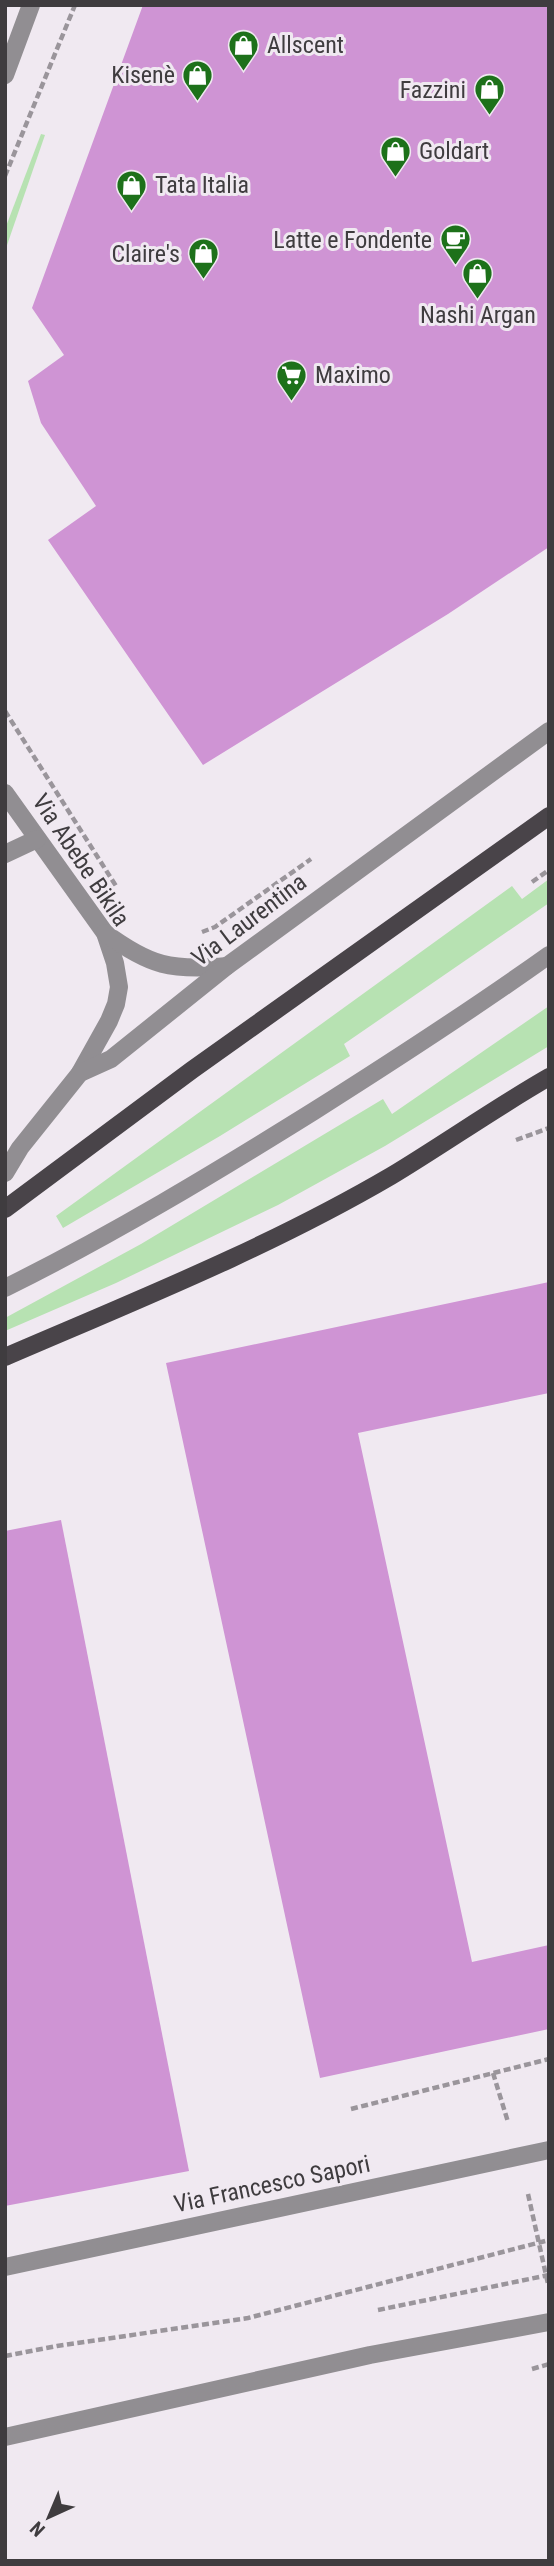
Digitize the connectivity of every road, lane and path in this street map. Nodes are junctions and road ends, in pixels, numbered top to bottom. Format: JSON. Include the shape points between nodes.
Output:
{"nodes":[{"id":1,"x":31,"y":5,"type":"edge"},
{"id":2,"x":75,"y":5,"type":"edge"},
{"id":3,"x":5,"y":75,"type":"edge"},
{"id":4,"x":5,"y":176,"type":"edge"},
{"id":5,"x":5,"y":711,"type":"edge"},
{"id":6,"x":549,"y":731,"type":"edge"},
{"id":7,"x":5,"y":793,"type":"edge"},
{"id":8,"x":549,"y":816,"type":"edge"},
{"id":9,"x":37,"y":839,"type":"junction"},
{"id":10,"x":5,"y":854,"type":"edge"},
{"id":11,"x":313,"y":858,"type":"dead end"},
{"id":12,"x":549,"y":870,"type":"edge"},
{"id":13,"x":532,"y":883,"type":"dead end"},
{"id":14,"x":119,"y":890,"type":"dead end"},
{"id":15,"x":105,"y":933,"type":"junction"},
{"id":16,"x":191,"y":936,"type":"dead end"},
{"id":17,"x":549,"y":955,"type":"edge"},
{"id":18,"x":227,"y":966,"type":"junction"},
{"id":19,"x":80,"y":1073,"type":"junction"},
{"id":20,"x":549,"y":1077,"type":"edge"},
{"id":21,"x":549,"y":1090,"type":"edge"},
{"id":22,"x":525,"y":1091,"type":"junction"},
{"id":23,"x":549,"y":1128,"type":"edge"},
{"id":24,"x":507,"y":1144,"type":"dead end"},
{"id":25,"x":5,"y":1173,"type":"edge"},
{"id":26,"x":5,"y":1209,"type":"edge"},
{"id":27,"x":5,"y":1288,"type":"edge"},
{"id":28,"x":5,"y":1357,"type":"edge"},
{"id":29,"x":549,"y":2059,"type":"edge"},
{"id":30,"x":493,"y":2073,"type":"junction"},
{"id":31,"x":352,"y":2109,"type":"dead end"},
{"id":32,"x":508,"y":2122,"type":"dead end"},
{"id":33,"x":549,"y":2150,"type":"edge"},
{"id":34,"x":528,"y":2194,"type":"dead end"},
{"id":35,"x":549,"y":2240,"type":"edge"},
{"id":36,"x":541,"y":2242,"type":"junction"},
{"id":37,"x":5,"y":2267,"type":"edge"},
{"id":38,"x":548,"y":2275,"type":"edge"},
{"id":39,"x":548,"y":2284,"type":"edge"},
{"id":40,"x":378,"y":2310,"type":"dead end"},
{"id":41,"x":549,"y":2322,"type":"edge"},
{"id":42,"x":5,"y":2356,"type":"edge"},
{"id":43,"x":549,"y":2364,"type":"edge"},
{"id":44,"x":531,"y":2370,"type":"dead end"},
{"id":45,"x":5,"y":2437,"type":"edge"}],
"edges":[{"from":1,"to":3,"type":"street"},
{"from":2,"to":4,"type":"path"},
{"from":5,"to":14,"type":"path"},
{"from":6,"to":18,"type":"street","name":"Via Laurentina"},
{"from":7,"to":9,"type":"street","name":"Via Abebe Bikila"},
{"from":8,"to":26,"type":"main road"},
{"from":9,"to":10,"type":"street"},
{"from":9,"to":15,"type":"street","name":"Via Abebe Bikila"},
{"from":11,"to":16,"type":"path","via":[[215,928]]},
{"from":12,"to":13,"type":"path"},
{"from":15,"to":18,"type":"street","via":[[150,961],[176,968]]},
{"from":15,"to":19,"type":"street","name":"Via Abebe Bikila","via":[[119,987],[116,1004]]},
{"from":17,"to":27,"type":"street","via":[[231,1163],[100,1240]]},
{"from":18,"to":19,"type":"street","name":"Via Laurentina","via":[[111,1059]]},
{"from":19,"to":25,"type":"street","name":"Via Laurentina"},
{"from":20,"to":22,"type":"main road"},
{"from":21,"to":22,"type":"street"},
{"from":22,"to":28,"type":"main road","via":[[390,1176],[285,1232]]},
{"from":23,"to":24,"type":"path"},
{"from":29,"to":30,"type":"path"},
{"from":30,"to":31,"type":"path"},
{"from":30,"to":32,"type":"path"},
{"from":33,"to":37,"type":"street","name":"Via Francesco Sapori"},
{"from":34,"to":36,"type":"path"},
{"from":35,"to":36,"type":"path"},
{"from":36,"to":38,"type":"path"},
{"from":36,"to":42,"type":"path","via":[[248,2318]]},
{"from":38,"to":39,"type":"path"},
{"from":38,"to":40,"type":"path"},
{"from":41,"to":45,"type":"street","via":[[370,2355]]},
{"from":43,"to":44,"type":"path"}]}
